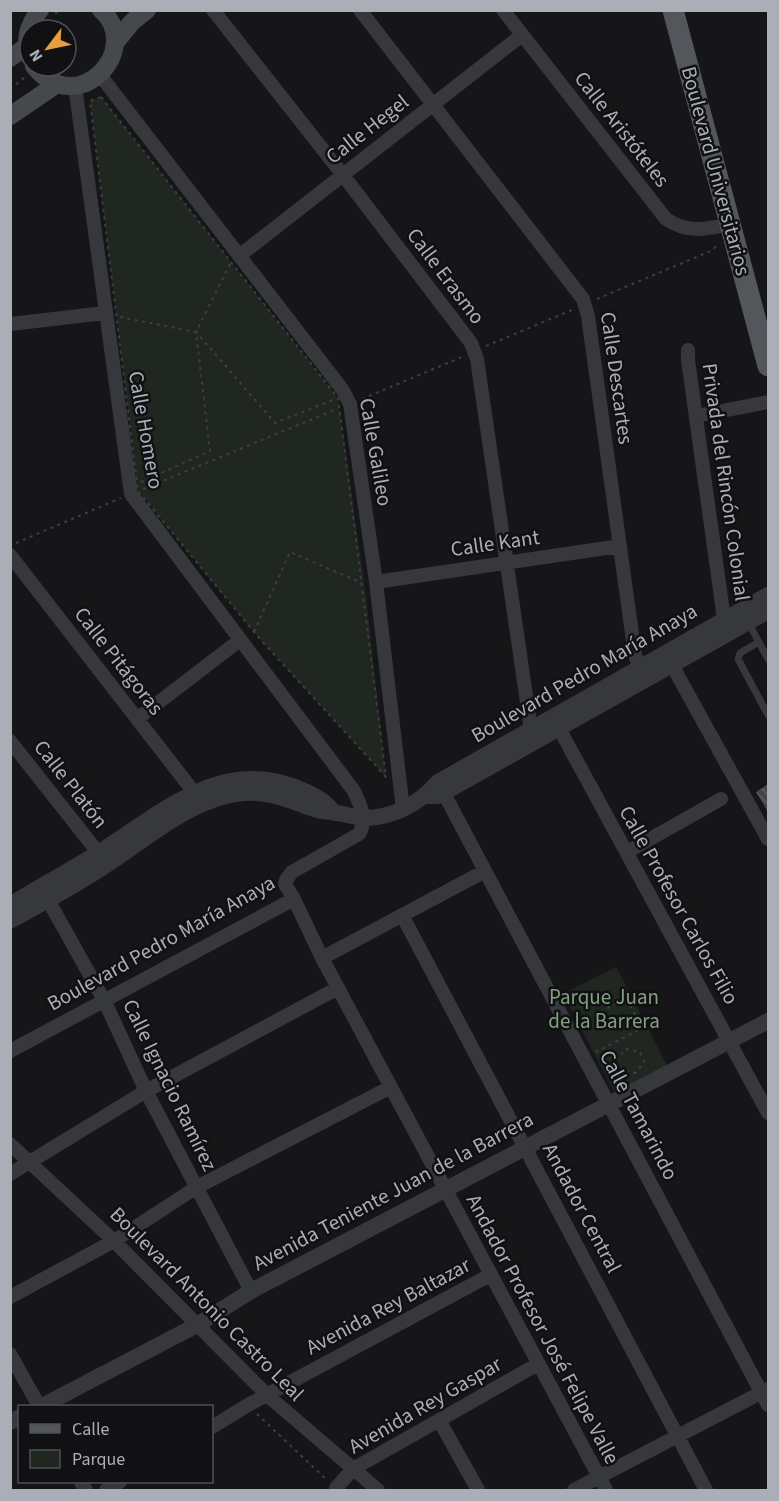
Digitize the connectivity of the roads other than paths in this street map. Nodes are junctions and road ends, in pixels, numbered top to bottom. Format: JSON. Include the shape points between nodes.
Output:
{"nodes":[{"id":1,"x":101,"y":10,"type":"edge"},
{"id":2,"x":147,"y":10,"type":"edge"},
{"id":3,"x":213,"y":10,"type":"edge"},
{"id":4,"x":360,"y":10,"type":"edge"},
{"id":5,"x":503,"y":10,"type":"edge"},
{"id":6,"x":673,"y":10,"type":"edge"},
{"id":7,"x":684,"y":10,"type":"edge"},
{"id":8,"x":522,"y":35,"type":"junction"},
{"id":9,"x":115,"y":43,"type":"junction"},
{"id":10,"x":100,"y":75,"type":"junction"},
{"id":11,"x":45,"y":78,"type":"edge"},
{"id":12,"x":66,"y":85,"type":"junction"},
{"id":13,"x":433,"y":104,"type":"junction"},
{"id":14,"x":10,"y":116,"type":"edge"},
{"id":15,"x":343,"y":175,"type":"junction"},
{"id":16,"x":731,"y":224,"type":"junction"},
{"id":17,"x":235,"y":259,"type":"junction"},
{"id":18,"x":111,"y":315,"type":"junction"},
{"id":19,"x":10,"y":324,"type":"edge"},
{"id":20,"x":768,"y":329,"type":"edge"},
{"id":21,"x":688,"y":350,"type":"dead end"},
{"id":22,"x":768,"y":366,"type":"edge"},
{"id":23,"x":768,"y":402,"type":"edge"},
{"id":24,"x":696,"y":416,"type":"junction"},
{"id":25,"x":620,"y":546,"type":"junction"},
{"id":26,"x":10,"y":555,"type":"edge"},
{"id":27,"x":507,"y":563,"type":"junction"},
{"id":28,"x":369,"y":582,"type":"junction"},
{"id":29,"x":768,"y":595,"type":"edge"},
{"id":30,"x":768,"y":611,"type":"edge"},
{"id":31,"x":745,"y":616,"type":"junction"},
{"id":32,"x":724,"y":619,"type":"junction"},
{"id":33,"x":240,"y":640,"type":"junction"},
{"id":34,"x":759,"y":642,"type":"junction"},
{"id":35,"x":768,"y":659,"type":"edge"},
{"id":36,"x":672,"y":665,"type":"junction"},
{"id":37,"x":642,"y":673,"type":"junction"},
{"id":38,"x":768,"y":715,"type":"edge"},
{"id":39,"x":137,"y":719,"type":"junction"},
{"id":40,"x":556,"y":722,"type":"junction"},
{"id":41,"x":531,"y":729,"type":"junction"},
{"id":42,"x":10,"y":741,"type":"edge"},
{"id":43,"x":441,"y":787,"type":"junction"},
{"id":44,"x":199,"y":799,"type":"junction"},
{"id":45,"x":721,"y":799,"type":"dead end"},
{"id":46,"x":403,"y":809,"type":"junction"},
{"id":47,"x":363,"y":818,"type":"junction"},
{"id":48,"x":768,"y":839,"type":"edge"},
{"id":49,"x":627,"y":852,"type":"junction"},
{"id":50,"x":103,"y":859,"type":"junction"},
{"id":51,"x":485,"y":871,"type":"junction"},
{"id":52,"x":44,"y":893,"type":"junction"},
{"id":53,"x":294,"y":899,"type":"junction"},
{"id":54,"x":10,"y":905,"type":"edge"},
{"id":55,"x":402,"y":915,"type":"junction"},
{"id":56,"x":10,"y":921,"type":"edge"},
{"id":57,"x":322,"y":958,"type":"junction"},
{"id":58,"x":338,"y":988,"type":"junction"},
{"id":59,"x":105,"y":1002,"type":"junction"},
{"id":60,"x":768,"y":1021,"type":"edge"},
{"id":61,"x":730,"y":1041,"type":"junction"},
{"id":62,"x":10,"y":1051,"type":"edge"},
{"id":63,"x":391,"y":1088,"type":"junction"},
{"id":64,"x":146,"y":1091,"type":"junction"},
{"id":65,"x":609,"y":1104,"type":"junction"},
{"id":66,"x":768,"y":1113,"type":"edge"},
{"id":67,"x":10,"y":1144,"type":"edge"},
{"id":68,"x":526,"y":1147,"type":"junction"},
{"id":69,"x":30,"y":1163,"type":"junction"},
{"id":70,"x":10,"y":1174,"type":"edge"},
{"id":71,"x":197,"y":1187,"type":"junction"},
{"id":72,"x":445,"y":1190,"type":"junction"},
{"id":73,"x":114,"y":1241,"type":"junction"},
{"id":74,"x":490,"y":1275,"type":"junction"},
{"id":75,"x":251,"y":1291,"type":"junction"},
{"id":76,"x":10,"y":1297,"type":"edge"},
{"id":77,"x":197,"y":1325,"type":"junction"},
{"id":78,"x":10,"y":1354,"type":"edge"},
{"id":79,"x":538,"y":1364,"type":"junction"},
{"id":80,"x":267,"y":1395,"type":"junction"},
{"id":81,"x":766,"y":1395,"type":"edge"},
{"id":82,"x":39,"y":1405,"type":"edge"},
{"id":83,"x":44,"y":1405,"type":"edge"},
{"id":84,"x":439,"y":1420,"type":"junction"},
{"id":85,"x":213,"y":1426,"type":"edge"},
{"id":86,"x":678,"y":1436,"type":"junction"},
{"id":87,"x":353,"y":1469,"type":"junction"},
{"id":88,"x":598,"y":1478,"type":"junction"},
{"id":89,"x":337,"y":1490,"type":"edge"},
{"id":90,"x":378,"y":1491,"type":"edge"},
{"id":91,"x":478,"y":1491,"type":"edge"},
{"id":92,"x":574,"y":1491,"type":"edge"},
{"id":93,"x":606,"y":1491,"type":"edge"},
{"id":94,"x":706,"y":1491,"type":"edge"}],
"edges":[{"from":1,"to":9,"type":"main road","via":[[111,25]]},
{"from":2,"to":9,"type":"main road"},
{"from":3,"to":15,"type":"street","name":"Calle Erasmo"},
{"from":4,"to":13,"type":"street","name":"Calle Descartes"},
{"from":5,"to":8,"type":"street","name":"Calle Aristóteles"},
{"from":6,"to":16,"type":"main road","name":"Boulevard Universitarios"},
{"from":7,"to":20,"type":"main road","name":"Boulevard Universitarios"},
{"from":8,"to":13,"type":"street","name":"Calle Hegel"},
{"from":8,"to":16,"type":"street","name":"Calle Aristóteles","via":[[666,219],[693,230]]},
{"from":9,"to":10,"type":"main road","via":[[109,64]]},
{"from":10,"to":12,"type":"main road","via":[[88,83]]},
{"from":10,"to":17,"type":"street","name":"Calle Galileo"},
{"from":11,"to":12,"type":"main road"},
{"from":12,"to":14,"type":"main road"},
{"from":12,"to":18,"type":"street","name":"Calle Homero"},
{"from":13,"to":15,"type":"street","name":"Calle Hegel"},
{"from":13,"to":25,"type":"street","name":"Calle Descartes","via":[[585,304]]},
{"from":15,"to":17,"type":"street","name":"Calle Hegel"},
{"from":15,"to":27,"type":"street","name":"Calle Erasmo","via":[[475,351]]},
{"from":16,"to":22,"type":"main road","name":"Boulevard Universitarios"},
{"from":17,"to":28,"type":"street","name":"Calle Galileo","via":[[342,388]]},
{"from":18,"to":19,"type":"street"},
{"from":18,"to":33,"type":"street","name":"Calle Homero","via":[[136,490]]},
{"from":21,"to":24,"type":"street","name":"Privada del Rincón Colonial"},
{"from":23,"to":24,"type":"street"},
{"from":24,"to":32,"type":"street","name":"Privada del Rincón Colonial"},
{"from":25,"to":27,"type":"street","name":"Calle Kant"},
{"from":25,"to":37,"type":"street","name":"Calle Descartes","via":[[635,655]]},
{"from":26,"to":39,"type":"street","name":"Calle Pitágoras"},
{"from":27,"to":28,"type":"street","name":"Calle Kant"},
{"from":27,"to":41,"type":"street","name":"Calle Erasmo"},
{"from":28,"to":46,"type":"street","name":"Calle Galileo"},
{"from":29,"to":31,"type":"street","name":"Boulevard Pedro María Anaya"},
{"from":30,"to":31,"type":"street","name":"Boulevard Pedro María Anaya"},
{"from":31,"to":32,"type":"street","name":"Boulevard Pedro María Anaya"},
{"from":31,"to":34,"type":"lane"},
{"from":31,"to":36,"type":"street","name":"Boulevard Pedro María Anaya"},
{"from":32,"to":37,"type":"street","name":"Boulevard Pedro María Anaya"},
{"from":33,"to":39,"type":"street"},
{"from":33,"to":47,"type":"street","name":"Calle Homero","via":[[345,776]]},
{"from":34,"to":35,"type":"lane"},
{"from":34,"to":38,"type":"lane","via":[[740,653],[738,659]]},
{"from":36,"to":37,"type":"street","name":"Boulevard Pedro María Anaya"},
{"from":36,"to":48,"type":"street"},
{"from":37,"to":40,"type":"street","name":"Boulevard Pedro María Anaya"},
{"from":39,"to":44,"type":"street","name":"Calle Pitágoras"},
{"from":40,"to":41,"type":"street","name":"Boulevard Pedro María Anaya"},
{"from":40,"to":43,"type":"street","name":"Boulevard Pedro María Anaya"},
{"from":40,"to":49,"type":"street","name":"Calle Profesor Carlos Filio"},
{"from":41,"to":43,"type":"street","name":"Boulevard Pedro María Anaya"},
{"from":42,"to":50,"type":"street","name":"Calle Platón"},
{"from":43,"to":46,"type":"street","name":"Boulevard Pedro María Anaya"},
{"from":43,"to":51,"type":"street","name":"Calle Tamarindo"},
{"from":44,"to":47,"type":"street","via":[[231,781],[266,779],[302,790],[334,812]]},
{"from":44,"to":50,"type":"street","via":[[166,808]]},
{"from":45,"to":49,"type":"street"},
{"from":46,"to":47,"type":"street","name":"Boulevard Pedro María Anaya"},
{"from":47,"to":53,"type":"street","name":"Boulevard Pedro María Anaya","via":[[359,834],[288,875],[285,885]]},
{"from":49,"to":61,"type":"street","name":"Calle Profesor Carlos Filio"},
{"from":50,"to":52,"type":"street"},
{"from":51,"to":55,"type":"street"},
{"from":51,"to":65,"type":"street","name":"Calle Tamarindo"},
{"from":52,"to":54,"type":"street"},
{"from":52,"to":56,"type":"street"},
{"from":52,"to":59,"type":"street","name":"Calle Ignacio Ramírez"},
{"from":53,"to":57,"type":"street","name":"Andador Profesor José Felipe Valle"},
{"from":53,"to":59,"type":"street","name":"Boulevard Pedro María Anaya"},
{"from":55,"to":57,"type":"street"},
{"from":55,"to":68,"type":"street","name":"Andador Central"},
{"from":57,"to":58,"type":"street","name":"Andador Profesor José Felipe Valle"},
{"from":58,"to":63,"type":"street","name":"Andador Profesor José Felipe Valle"},
{"from":58,"to":64,"type":"street"},
{"from":59,"to":62,"type":"street","name":"Boulevard Pedro María Anaya"},
{"from":59,"to":64,"type":"street","name":"Calle Ignacio Ramírez"},
{"from":60,"to":61,"type":"street","name":"Avenida Teniente Juan de la Barrera"},
{"from":61,"to":65,"type":"street","name":"Avenida Teniente Juan de la Barrera","via":[[639,1080]]},
{"from":61,"to":66,"type":"street","name":"Calle Profesor Carlos Filio"},
{"from":63,"to":71,"type":"street"},
{"from":63,"to":72,"type":"street","name":"Andador Profesor José Felipe Valle"},
{"from":64,"to":69,"type":"street"},
{"from":64,"to":71,"type":"street","name":"Calle Ignacio Ramírez"},
{"from":65,"to":68,"type":"street","name":"Avenida Teniente Juan de la Barrera"},
{"from":65,"to":81,"type":"street","name":"Calle Tamarindo"},
{"from":67,"to":69,"type":"street","name":"Boulevard Antonio Castro Leal"},
{"from":68,"to":72,"type":"street","name":"Avenida Teniente Juan de la Barrera"},
{"from":68,"to":86,"type":"street","name":"Andador Central"},
{"from":69,"to":70,"type":"street"},
{"from":69,"to":73,"type":"street","name":"Boulevard Antonio Castro Leal"},
{"from":71,"to":73,"type":"street"},
{"from":71,"to":75,"type":"street","name":"Calle Ignacio Ramírez"},
{"from":72,"to":74,"type":"street","name":"Andador Profesor José Felipe Valle"},
{"from":72,"to":75,"type":"street","name":"Avenida Teniente Juan de la Barrera"},
{"from":73,"to":76,"type":"street"},
{"from":73,"to":77,"type":"street","name":"Boulevard Antonio Castro Leal"},
{"from":74,"to":79,"type":"street","name":"Andador Profesor José Felipe Valle"},
{"from":74,"to":80,"type":"street","name":"Avenida Rey Baltazar"},
{"from":75,"to":77,"type":"street","name":"Avenida Teniente Juan de la Barrera"},
{"from":77,"to":80,"type":"street","name":"Boulevard Antonio Castro Leal"},
{"from":77,"to":83,"type":"street","name":"Avenida Teniente Juan de la Barrera"},
{"from":78,"to":82,"type":"street"},
{"from":79,"to":84,"type":"street","name":"Avenida Rey Gaspar"},
{"from":79,"to":88,"type":"street","name":"Andador Profesor José Felipe Valle"},
{"from":80,"to":85,"type":"street","name":"Avenida Rey Baltazar"},
{"from":80,"to":87,"type":"street","name":"Boulevard Antonio Castro Leal"},
{"from":81,"to":86,"type":"street"},
{"from":84,"to":87,"type":"street","name":"Avenida Rey Gaspar"},
{"from":84,"to":91,"type":"street"},
{"from":86,"to":88,"type":"street"},
{"from":86,"to":94,"type":"street","name":"Andador Central"},
{"from":87,"to":89,"type":"street","name":"Avenida Rey Gaspar"},
{"from":87,"to":90,"type":"street","name":"Boulevard Antonio Castro Leal"},
{"from":88,"to":92,"type":"street"},
{"from":88,"to":93,"type":"street","name":"Andador Profesor José Felipe Valle"}]}
